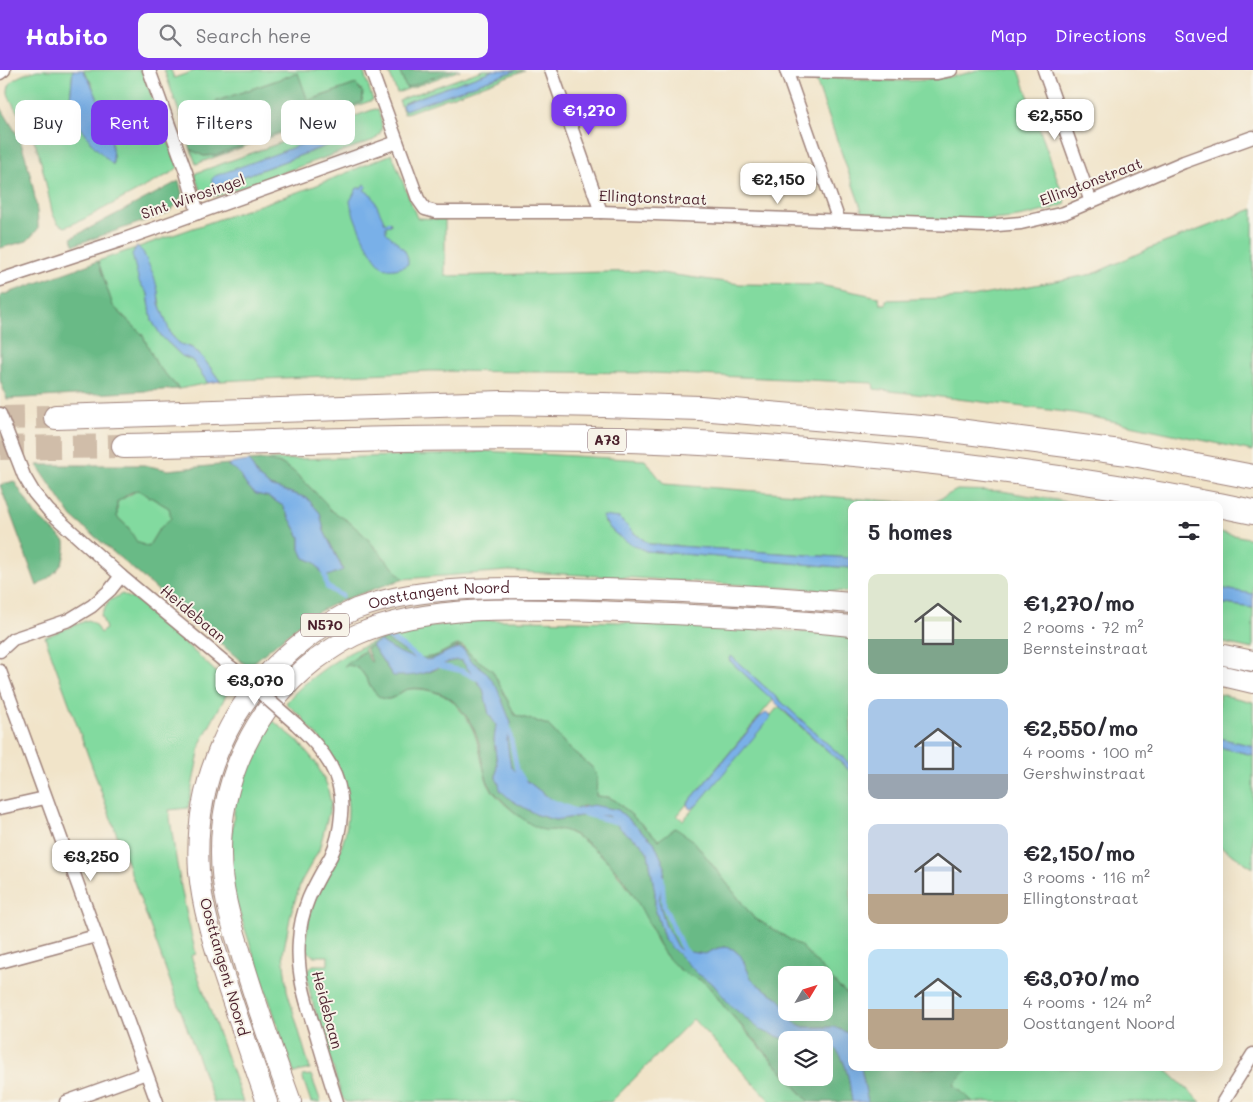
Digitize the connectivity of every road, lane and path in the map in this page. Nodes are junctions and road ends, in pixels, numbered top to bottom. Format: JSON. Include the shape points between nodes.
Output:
{"nodes":[{"id":1,"x":4,"y":70,"type":"edge"},
{"id":2,"x":149,"y":70,"type":"edge"},
{"id":3,"x":371,"y":70,"type":"edge"},
{"id":4,"x":551,"y":70,"type":"edge"},
{"id":5,"x":951,"y":70,"type":"edge"},
{"id":6,"x":1044,"y":70,"type":"edge"},
{"id":7,"x":786,"y":71,"type":"edge"},
{"id":8,"x":0,"y":72,"type":"edge"},
{"id":9,"x":1253,"y":137,"type":"edge"},
{"id":10,"x":396,"y":142,"type":"junction"},
{"id":11,"x":1091,"y":202,"type":"junction"},
{"id":12,"x":198,"y":212,"type":"junction"},
{"id":13,"x":601,"y":212,"type":"junction"},
{"id":14,"x":839,"y":221,"type":"junction"},
{"id":15,"x":0,"y":280,"type":"edge"},
{"id":16,"x":0,"y":414,"type":"edge"},
{"id":17,"x":56,"y":417,"type":"tunnel mouth"},
{"id":18,"x":124,"y":446,"type":"tunnel mouth"},
{"id":19,"x":1253,"y":477,"type":"edge"},
{"id":20,"x":1196,"y":501,"type":"edge"},
{"id":21,"x":1223,"y":506,"type":"edge"},
{"id":22,"x":1253,"y":512,"type":"edge"},
{"id":23,"x":122,"y":576,"type":"junction"},
{"id":24,"x":848,"y":603,"type":"edge"},
{"id":25,"x":848,"y":626,"type":"edge"},
{"id":26,"x":0,"y":651,"type":"edge"},
{"id":27,"x":1223,"y":655,"type":"edge"},
{"id":28,"x":1253,"y":661,"type":"edge"},
{"id":29,"x":0,"y":671,"type":"edge"},
{"id":30,"x":1223,"y":676,"type":"edge"},
{"id":31,"x":1253,"y":683,"type":"edge"},
{"id":32,"x":45,"y":798,"type":"junction"},
{"id":33,"x":0,"y":808,"type":"edge"},
{"id":34,"x":96,"y":936,"type":"junction"},
{"id":35,"x":0,"y":962,"type":"edge"},
{"id":36,"x":1253,"y":1054,"type":"edge"},
{"id":37,"x":146,"y":1073,"type":"junction"},
{"id":38,"x":66,"y":1102,"type":"edge"},
{"id":39,"x":157,"y":1102,"type":"edge"},
{"id":40,"x":268,"y":1102,"type":"edge"},
{"id":41,"x":291,"y":1102,"type":"edge"},
{"id":42,"x":337,"y":1102,"type":"edge"},
{"id":43,"x":1223,"y":1102,"type":"edge"}],
"edges":[{"from":1,"to":8,"type":"street"},
{"from":2,"to":12,"type":"street"},
{"from":3,"to":10,"type":"street","name":"Ellingtonstraat"},
{"from":4,"to":13,"type":"street"},
{"from":5,"to":7,"type":"street","via":[[936,73]]},
{"from":6,"to":11,"type":"street"},
{"from":7,"to":14,"type":"street"},
{"from":9,"to":11,"type":"street","name":"Ellingtonstraat"},
{"from":10,"to":12,"type":"street","name":"Sint Wirosingel"},
{"from":10,"to":13,"type":"street","name":"Ellingtonstraat","via":[[418,199],[430,211]]},
{"from":11,"to":14,"type":"street","name":"Ellingtonstraat","via":[[1040,219],[986,226]]},
{"from":12,"to":15,"type":"street","name":"Sint Wirosingel"},
{"from":13,"to":14,"type":"street","name":"Ellingtonstraat"},
{"from":16,"to":23,"type":"street","name":"Heidebaan","via":[[34,494]]},
{"from":17,"to":19,"type":"highway","via":[[493,404],[700,408],[943,428],[1128,453]]},
{"from":18,"to":20,"type":"highway","number":"A73","via":[[491,439],[714,444],[856,454],[984,468]]},
{"from":21,"to":22,"type":"highway","number":"A73"},
{"from":23,"to":26,"type":"street","via":[[92,606],[69,620],[13,639]]},
{"from":23,"to":42,"type":"street","name":"Heidebaan","bridge":true,"via":[[296,724],[311,738],[336,774],[342,805],[341,824],[331,854],[309,894],[299,939],[305,1000]]},
{"from":24,"to":40,"type":"main road","name":"Oosttangent Noord","number":"N570","via":[[593,588],[449,590],[401,597],[356,610],[330,622],[289,652],[252,691],[222,740],[204,796],[198,847],[205,913]]},
{"from":25,"to":41,"type":"main road","name":"Oosttangent Noord","number":"N570","via":[[652,613],[456,612],[388,624],[358,634],[309,666],[277,696],[246,744],[234,772],[221,834],[224,890],[230,918]]},
{"from":27,"to":28,"type":"main road"},
{"from":29,"to":32,"type":"street"},
{"from":30,"to":31,"type":"main road"},
{"from":32,"to":33,"type":"street"},
{"from":32,"to":34,"type":"street"},
{"from":34,"to":35,"type":"street"},
{"from":34,"to":37,"type":"street"},
{"from":36,"to":43,"type":"street"},
{"from":37,"to":38,"type":"street"},
{"from":37,"to":39,"type":"street"}]}
